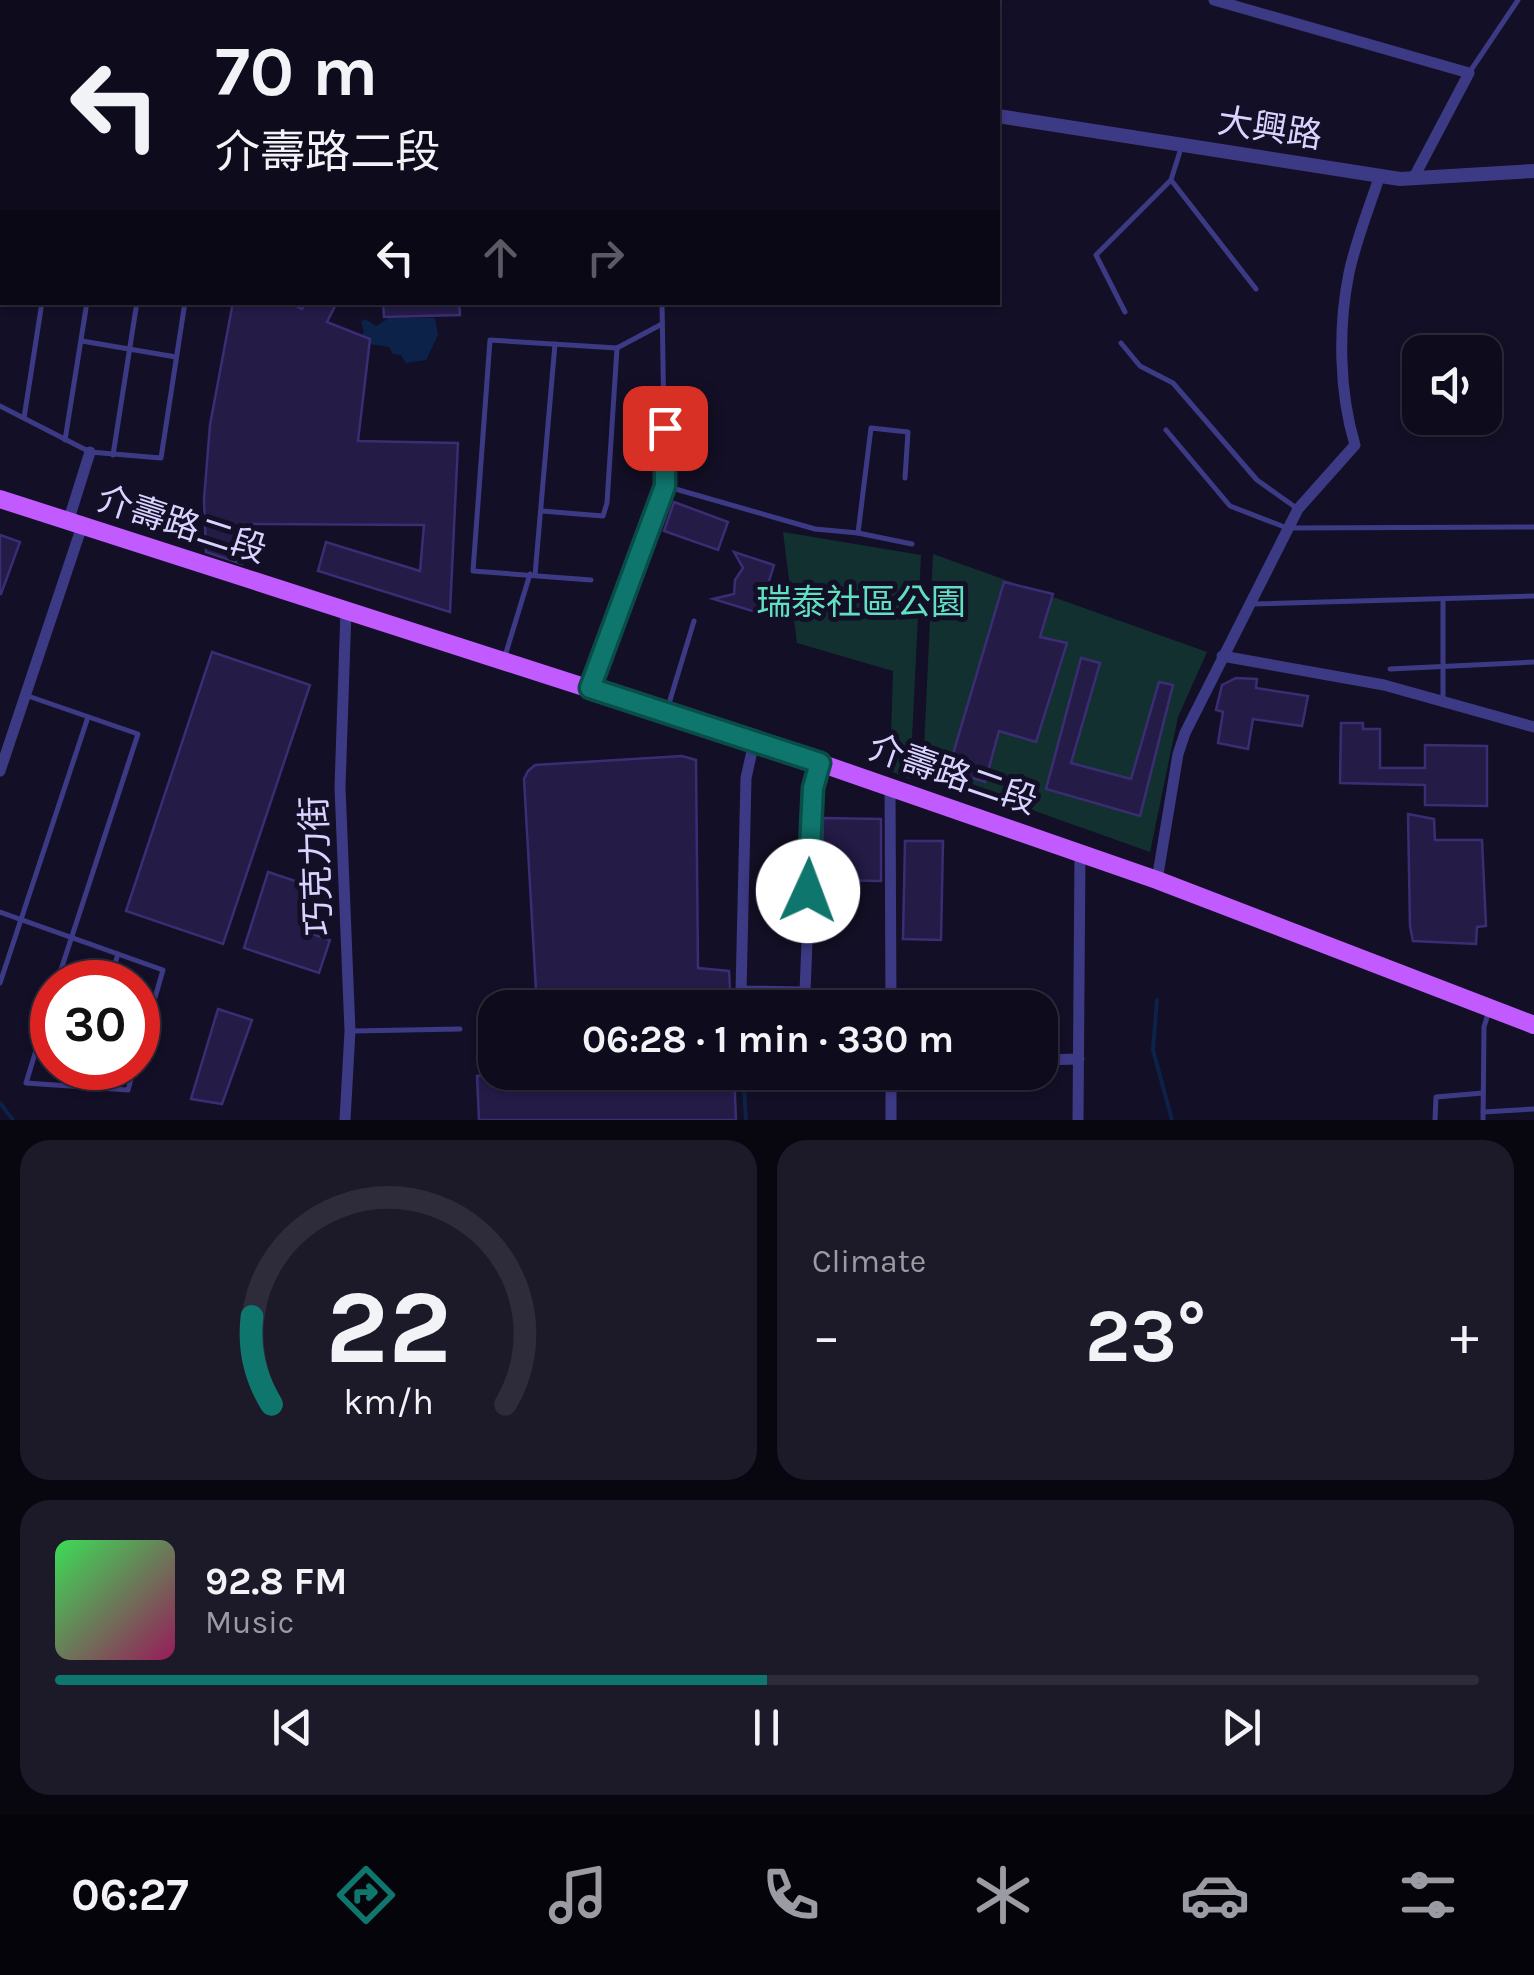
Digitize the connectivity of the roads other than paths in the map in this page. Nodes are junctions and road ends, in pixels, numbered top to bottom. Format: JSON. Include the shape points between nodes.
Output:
{"nodes":[{"id":1,"x":1214,"y":0,"type":"edge"},
{"id":2,"x":1518,"y":0,"type":"edge"},
{"id":3,"x":1469,"y":73,"type":"junction"},
{"id":4,"x":1000,"y":116,"type":"edge"},
{"id":5,"x":1182,"y":145,"type":"junction"},
{"id":6,"x":1534,"y":172,"type":"edge"},
{"id":7,"x":1380,"y":175,"type":"junction"},
{"id":8,"x":1412,"y":179,"type":"junction"},
{"id":9,"x":1171,"y":180,"type":"junction"},
{"id":10,"x":1256,"y":289,"type":"dead end"},
{"id":11,"x":42,"y":305,"type":"edge"},
{"id":12,"x":87,"y":305,"type":"edge"},
{"id":13,"x":136,"y":305,"type":"edge"},
{"id":14,"x":185,"y":305,"type":"edge"},
{"id":15,"x":662,"y":305,"type":"edge"},
{"id":16,"x":1124,"y":312,"type":"dead end"},
{"id":17,"x":662,"y":324,"type":"junction"},
{"id":18,"x":82,"y":341,"type":"junction"},
{"id":19,"x":1121,"y":342,"type":"dead end"},
{"id":20,"x":555,"y":344,"type":"junction"},
{"id":21,"x":130,"y":348,"type":"junction"},
{"id":22,"x":616,"y":348,"type":"junction"},
{"id":23,"x":176,"y":357,"type":"junction"},
{"id":24,"x":0,"y":406,"type":"edge"},
{"id":25,"x":24,"y":418,"type":"junction"},
{"id":26,"x":1166,"y":430,"type":"dead end"},
{"id":27,"x":65,"y":440,"type":"junction"},
{"id":28,"x":90,"y":452,"type":"junction"},
{"id":29,"x":113,"y":455,"type":"junction"},
{"id":30,"x":905,"y":478,"type":"dead end"},
{"id":31,"x":665,"y":486,"type":"junction"},
{"id":32,"x":0,"y":500,"type":"edge"},
{"id":33,"x":1298,"y":509,"type":"junction"},
{"id":34,"x":542,"y":510,"type":"junction"},
{"id":35,"x":75,"y":524,"type":"junction"},
{"id":36,"x":1534,"y":527,"type":"edge"},
{"id":37,"x":1288,"y":528,"type":"junction"},
{"id":38,"x":858,"y":533,"type":"junction"},
{"id":39,"x":912,"y":544,"type":"dead end"},
{"id":40,"x":533,"y":574,"type":"junction"},
{"id":41,"x":592,"y":580,"type":"dead end"},
{"id":42,"x":1534,"y":596,"type":"edge"},
{"id":43,"x":1443,"y":600,"type":"junction"},
{"id":44,"x":1248,"y":604,"type":"junction"},
{"id":45,"x":346,"y":610,"type":"junction"},
{"id":46,"x":694,"y":621,"type":"dead end"},
{"id":47,"x":1222,"y":656,"type":"junction"},
{"id":48,"x":504,"y":659,"type":"junction"},
{"id":49,"x":1534,"y":662,"type":"edge"},
{"id":50,"x":1444,"y":666,"type":"junction"},
{"id":51,"x":1390,"y":669,"type":"dead end"},
{"id":52,"x":590,"y":688,"type":"junction"},
{"id":53,"x":25,"y":695,"type":"junction"},
{"id":54,"x":1443,"y":702,"type":"junction"},
{"id":55,"x":666,"y":713,"type":"junction"},
{"id":56,"x":88,"y":716,"type":"junction"},
{"id":57,"x":1534,"y":728,"type":"edge"},
{"id":58,"x":754,"y":742,"type":"junction"},
{"id":59,"x":820,"y":763,"type":"junction"},
{"id":60,"x":0,"y":772,"type":"edge"},
{"id":61,"x":890,"y":787,"type":"junction"},
{"id":62,"x":1080,"y":852,"type":"junction"},
{"id":63,"x":1157,"y":880,"type":"junction"},
{"id":64,"x":0,"y":912,"type":"edge"},
{"id":65,"x":20,"y":919,"type":"junction"},
{"id":66,"x":71,"y":938,"type":"junction"},
{"id":67,"x":118,"y":954,"type":"junction"},
{"id":68,"x":64,"y":960,"type":"edge"},
{"id":69,"x":116,"y":960,"type":"edge"},
{"id":70,"x":135,"y":960,"type":"edge"},
{"id":71,"x":0,"y":983,"type":"edge"},
{"id":72,"x":891,"y":990,"type":"edge"},
{"id":73,"x":1490,"y":1008,"type":"junction"},
{"id":74,"x":1534,"y":1025,"type":"edge"},
{"id":75,"x":460,"y":1029,"type":"dead end"},
{"id":76,"x":350,"y":1031,"type":"junction"},
{"id":77,"x":1079,"y":1059,"type":"junction"},
{"id":78,"x":1058,"y":1060,"type":"edge"},
{"id":79,"x":891,"y":1090,"type":"edge"},
{"id":80,"x":1483,"y":1093,"type":"junction"},
{"id":81,"x":1534,"y":1109,"type":"edge"},
{"id":82,"x":1483,"y":1112,"type":"junction"},
{"id":83,"x":345,"y":1120,"type":"edge"},
{"id":84,"x":891,"y":1120,"type":"edge"},
{"id":85,"x":1078,"y":1120,"type":"edge"},
{"id":86,"x":1435,"y":1120,"type":"edge"},
{"id":87,"x":1483,"y":1120,"type":"edge"}],
"edges":[{"from":1,"to":3,"type":"street"},
{"from":2,"to":3,"type":"lane"},
{"from":3,"to":8,"type":"street"},
{"from":4,"to":5,"type":"street","name":"大興路"},
{"from":5,"to":7,"type":"street","name":"大興路"},
{"from":5,"to":9,"type":"lane"},
{"from":6,"to":8,"type":"street","name":"大興路"},
{"from":7,"to":8,"type":"street","name":"大興路"},
{"from":7,"to":33,"type":"street","via":[[1343,315],[1354,445]]},
{"from":9,"to":10,"type":"lane"},
{"from":9,"to":16,"type":"lane","via":[[1096,256]]},
{"from":11,"to":25,"type":"lane"},
{"from":12,"to":18,"type":"lane"},
{"from":13,"to":21,"type":"lane"},
{"from":14,"to":23,"type":"lane"},
{"from":15,"to":17,"type":"lane"},
{"from":17,"to":22,"type":"lane"},
{"from":17,"to":31,"type":"lane"},
{"from":18,"to":21,"type":"lane"},
{"from":18,"to":27,"type":"lane"},
{"from":19,"to":33,"type":"lane","via":[[1140,366],[1173,383],[1257,480]]},
{"from":20,"to":22,"type":"lane"},
{"from":20,"to":34,"type":"lane"},
{"from":20,"to":40,"type":"lane","via":[[490,340],[473,571]]},
{"from":21,"to":23,"type":"lane"},
{"from":21,"to":29,"type":"lane"},
{"from":22,"to":34,"type":"lane","via":[[604,516]]},
{"from":23,"to":29,"type":"lane","via":[[161,458]]},
{"from":24,"to":25,"type":"lane"},
{"from":25,"to":27,"type":"lane"},
{"from":26,"to":37,"type":"lane","via":[[1230,506]]},
{"from":27,"to":28,"type":"lane"},
{"from":28,"to":29,"type":"lane"},
{"from":28,"to":35,"type":"street"},
{"from":30,"to":38,"type":"lane","via":[[908,432],[871,428]]},
{"from":31,"to":38,"type":"lane","via":[[815,530]]},
{"from":31,"to":52,"type":"lane"},
{"from":32,"to":35,"type":"main road","name":"介壽路二段"},
{"from":33,"to":37,"type":"street"},
{"from":34,"to":40,"type":"lane"},
{"from":35,"to":45,"type":"main road","name":"介壽路二段"},
{"from":35,"to":53,"type":"street"},
{"from":36,"to":37,"type":"lane"},
{"from":37,"to":44,"type":"street"},
{"from":38,"to":39,"type":"lane"},
{"from":40,"to":41,"type":"lane"},
{"from":40,"to":48,"type":"lane"},
{"from":42,"to":43,"type":"lane"},
{"from":43,"to":44,"type":"lane"},
{"from":43,"to":50,"type":"lane"},
{"from":44,"to":47,"type":"street"},
{"from":45,"to":48,"type":"main road","name":"介壽路二段"},
{"from":45,"to":76,"type":"street","name":"巧克力街","via":[[340,788]]},
{"from":46,"to":55,"type":"lane"},
{"from":47,"to":54,"type":"street"},
{"from":47,"to":63,"type":"street","via":[[1178,754]]},
{"from":48,"to":52,"type":"main road","name":"介壽路二段"},
{"from":49,"to":50,"type":"lane"},
{"from":50,"to":51,"type":"lane"},
{"from":50,"to":54,"type":"lane"},
{"from":52,"to":55,"type":"main road","name":"介壽路二段"},
{"from":53,"to":56,"type":"lane"},
{"from":53,"to":60,"type":"street"},
{"from":54,"to":57,"type":"street"},
{"from":55,"to":58,"type":"main road","name":"介壽路二段"},
{"from":56,"to":65,"type":"lane"},
{"from":56,"to":66,"type":"lane","via":[[138,734]]},
{"from":58,"to":59,"type":"main road","name":"介壽路二段"},
{"from":58,"to":59,"type":"street","via":[[746,778],[741,991],[805,992],[813,788]]},
{"from":59,"to":61,"type":"main road","name":"介壽路二段"},
{"from":61,"to":62,"type":"main road","name":"介壽路二段"},
{"from":61,"to":72,"type":"street"},
{"from":62,"to":63,"type":"main road","name":"介壽路二段"},
{"from":62,"to":77,"type":"street"},
{"from":63,"to":73,"type":"main road","name":"介壽路二段"},
{"from":64,"to":65,"type":"lane"},
{"from":65,"to":66,"type":"lane"},
{"from":65,"to":71,"type":"lane"},
{"from":66,"to":67,"type":"lane"},
{"from":66,"to":68,"type":"lane"},
{"from":67,"to":69,"type":"lane"},
{"from":67,"to":70,"type":"lane"},
{"from":73,"to":74,"type":"main road","name":"介壽路二段"},
{"from":73,"to":80,"type":"lane"},
{"from":75,"to":76,"type":"lane"},
{"from":76,"to":83,"type":"street","name":"巧克力街"},
{"from":77,"to":78,"type":"street"},
{"from":77,"to":85,"type":"street"},
{"from":79,"to":84,"type":"street"},
{"from":80,"to":82,"type":"lane"},
{"from":80,"to":86,"type":"lane","via":[[1436,1097]]},
{"from":81,"to":82,"type":"lane"},
{"from":82,"to":87,"type":"lane"}]}
